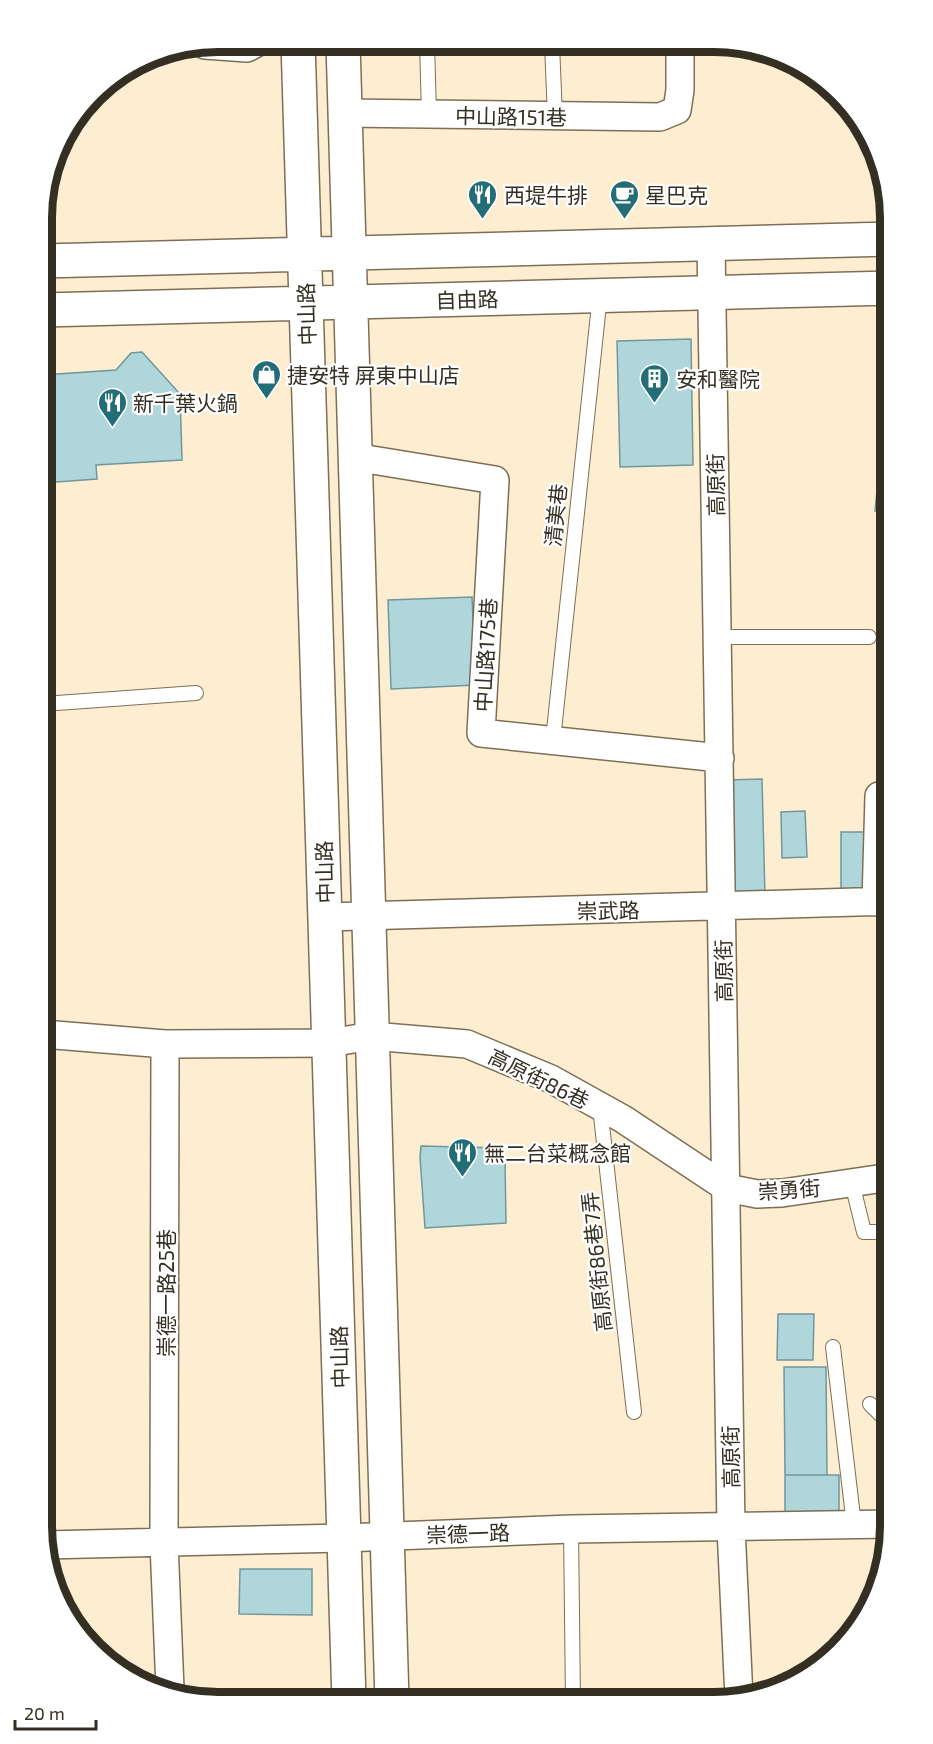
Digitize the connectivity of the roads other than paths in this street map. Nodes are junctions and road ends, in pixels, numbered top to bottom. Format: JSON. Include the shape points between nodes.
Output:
{"nodes":[{"id":1,"x":298,"y":52,"type":"edge"},
{"id":2,"x":342,"y":52,"type":"edge"},
{"id":3,"x":427,"y":52,"type":"edge"},
{"id":4,"x":552,"y":52,"type":"edge"},
{"id":5,"x":680,"y":52,"type":"edge"},
{"id":6,"x":344,"y":113,"type":"junction"},
{"id":7,"x":429,"y":114,"type":"junction"},
{"id":8,"x":555,"y":117,"type":"junction"},
{"id":9,"x":880,"y":239,"type":"edge"},
{"id":10,"x":711,"y":244,"type":"junction"},
{"id":11,"x":348,"y":253,"type":"junction"},
{"id":12,"x":305,"y":254,"type":"junction"},
{"id":13,"x":52,"y":261,"type":"edge"},
{"id":14,"x":880,"y":288,"type":"edge"},
{"id":15,"x":712,"y":292,"type":"junction"},
{"id":16,"x":600,"y":295,"type":"junction"},
{"id":17,"x":350,"y":302,"type":"junction"},
{"id":18,"x":306,"y":303,"type":"junction"},
{"id":19,"x":52,"y":310,"type":"edge"},
{"id":20,"x":354,"y":457,"type":"junction"},
{"id":21,"x":869,"y":637,"type":"dead end"},
{"id":22,"x":718,"y":638,"type":"junction"},
{"id":23,"x":195,"y":693,"type":"dead end"},
{"id":24,"x":52,"y":703,"type":"edge"},
{"id":25,"x":553,"y":740,"type":"junction"},
{"id":26,"x":720,"y":758,"type":"junction"},
{"id":27,"x":880,"y":796,"type":"edge"},
{"id":28,"x":880,"y":822,"type":"edge"},
{"id":29,"x":880,"y":901,"type":"edge"},
{"id":30,"x":722,"y":907,"type":"junction"},
{"id":31,"x":368,"y":916,"type":"junction"},
{"id":32,"x":325,"y":917,"type":"junction"},
{"id":33,"x":52,"y":1035,"type":"edge"},
{"id":34,"x":372,"y":1036,"type":"junction"},
{"id":35,"x":329,"y":1043,"type":"junction"},
{"id":36,"x":165,"y":1044,"type":"junction"},
{"id":37,"x":600,"y":1107,"type":"junction"},
{"id":38,"x":880,"y":1179,"type":"edge"},
{"id":39,"x":852,"y":1183,"type":"junction"},
{"id":40,"x":727,"y":1188,"type":"junction"},
{"id":41,"x":880,"y":1232,"type":"edge"},
{"id":42,"x":833,"y":1347,"type":"dead end"},
{"id":43,"x":870,"y":1404,"type":"dead end"},
{"id":44,"x":634,"y":1412,"type":"dead end"},
{"id":45,"x":880,"y":1414,"type":"edge"},
{"id":46,"x":880,"y":1524,"type":"edge"},
{"id":47,"x":854,"y":1525,"type":"junction"},
{"id":48,"x":731,"y":1528,"type":"junction"},
{"id":49,"x":571,"y":1529,"type":"junction"},
{"id":50,"x":387,"y":1536,"type":"junction"},
{"id":51,"x":344,"y":1538,"type":"junction"},
{"id":52,"x":164,"y":1543,"type":"junction"},
{"id":53,"x":54,"y":1545,"type":"edge"},
{"id":54,"x":170,"y":1684,"type":"edge"},
{"id":55,"x":739,"y":1690,"type":"edge"},
{"id":56,"x":349,"y":1692,"type":"edge"},
{"id":57,"x":392,"y":1692,"type":"edge"},
{"id":58,"x":573,"y":1692,"type":"edge"}],
"edges":[{"from":1,"to":12,"type":"street","name":"中山路"},
{"from":2,"to":6,"type":"street","name":"中山路"},
{"from":3,"to":7,"type":"lane"},
{"from":4,"to":8,"type":"lane"},
{"from":5,"to":8,"type":"street","name":"中山路151巷","via":[[677,110],[660,117]]},
{"from":6,"to":7,"type":"street","name":"中山路151巷"},
{"from":6,"to":11,"type":"street","name":"中山路"},
{"from":7,"to":8,"type":"street","name":"中山路151巷"},
{"from":9,"to":10,"type":"street"},
{"from":10,"to":11,"type":"street"},
{"from":10,"to":15,"type":"street","name":"高原街"},
{"from":11,"to":12,"type":"street"},
{"from":11,"to":17,"type":"street","name":"中山路"},
{"from":12,"to":13,"type":"street"},
{"from":12,"to":18,"type":"street","name":"中山路"},
{"from":14,"to":15,"type":"street","name":"自由路"},
{"from":15,"to":16,"type":"street","name":"自由路"},
{"from":15,"to":22,"type":"street","name":"高原街"},
{"from":16,"to":17,"type":"street","name":"自由路"},
{"from":16,"to":25,"type":"lane","name":"清美巷"},
{"from":17,"to":18,"type":"street","name":"自由路"},
{"from":17,"to":20,"type":"street","name":"中山路"},
{"from":18,"to":19,"type":"street","name":"自由路"},
{"from":18,"to":32,"type":"street","name":"中山路"},
{"from":20,"to":25,"type":"street","name":"中山路175巷","via":[[495,480],[481,733]]},
{"from":20,"to":31,"type":"street","name":"中山路"},
{"from":21,"to":22,"type":"lane"},
{"from":22,"to":26,"type":"street","name":"高原街"},
{"from":23,"to":24,"type":"lane"},
{"from":25,"to":26,"type":"street","name":"中山路175巷"},
{"from":26,"to":30,"type":"street","name":"高原街"},
{"from":27,"to":28,"type":"street"},
{"from":29,"to":30,"type":"street","name":"崇武路"},
{"from":30,"to":31,"type":"street","name":"崇武路"},
{"from":30,"to":40,"type":"street","name":"高原街"},
{"from":31,"to":32,"type":"street","name":"崇武路"},
{"from":31,"to":34,"type":"street","name":"中山路"},
{"from":32,"to":35,"type":"street","name":"中山路"},
{"from":33,"to":36,"type":"street","name":"高原街86巷"},
{"from":34,"to":35,"type":"street","name":"高原街86巷"},
{"from":34,"to":37,"type":"street","name":"高原街86巷","via":[[467,1044],[551,1079]]},
{"from":34,"to":50,"type":"street","name":"中山路"},
{"from":35,"to":36,"type":"street","name":"高原街86巷"},
{"from":35,"to":51,"type":"street","name":"中山路"},
{"from":36,"to":52,"type":"street","name":"崇德一路25巷"},
{"from":37,"to":40,"type":"street","name":"高原街86巷"},
{"from":37,"to":44,"type":"lane","name":"高原街86巷7弄"},
{"from":38,"to":39,"type":"street","name":"崇勇街"},
{"from":39,"to":40,"type":"street","name":"崇勇街","via":[[758,1194]]},
{"from":39,"to":41,"type":"lane","name":"崇勇街","via":[[864,1232]]},
{"from":40,"to":48,"type":"street","name":"高原街"},
{"from":42,"to":47,"type":"lane"},
{"from":43,"to":45,"type":"lane"},
{"from":46,"to":47,"type":"street","name":"崇德一路"},
{"from":47,"to":48,"type":"street","name":"崇德一路"},
{"from":48,"to":49,"type":"street","name":"崇德一路"},
{"from":48,"to":55,"type":"street","name":"高原街"},
{"from":49,"to":50,"type":"street","name":"崇德一路"},
{"from":49,"to":58,"type":"lane"},
{"from":50,"to":51,"type":"street","name":"崇德一路"},
{"from":50,"to":57,"type":"street","name":"中山路"},
{"from":51,"to":52,"type":"street","name":"崇德一路"},
{"from":51,"to":56,"type":"street","name":"中山路"},
{"from":52,"to":53,"type":"street","name":"崇德一路"},
{"from":52,"to":54,"type":"street","name":"崇德一路25巷"}]}
